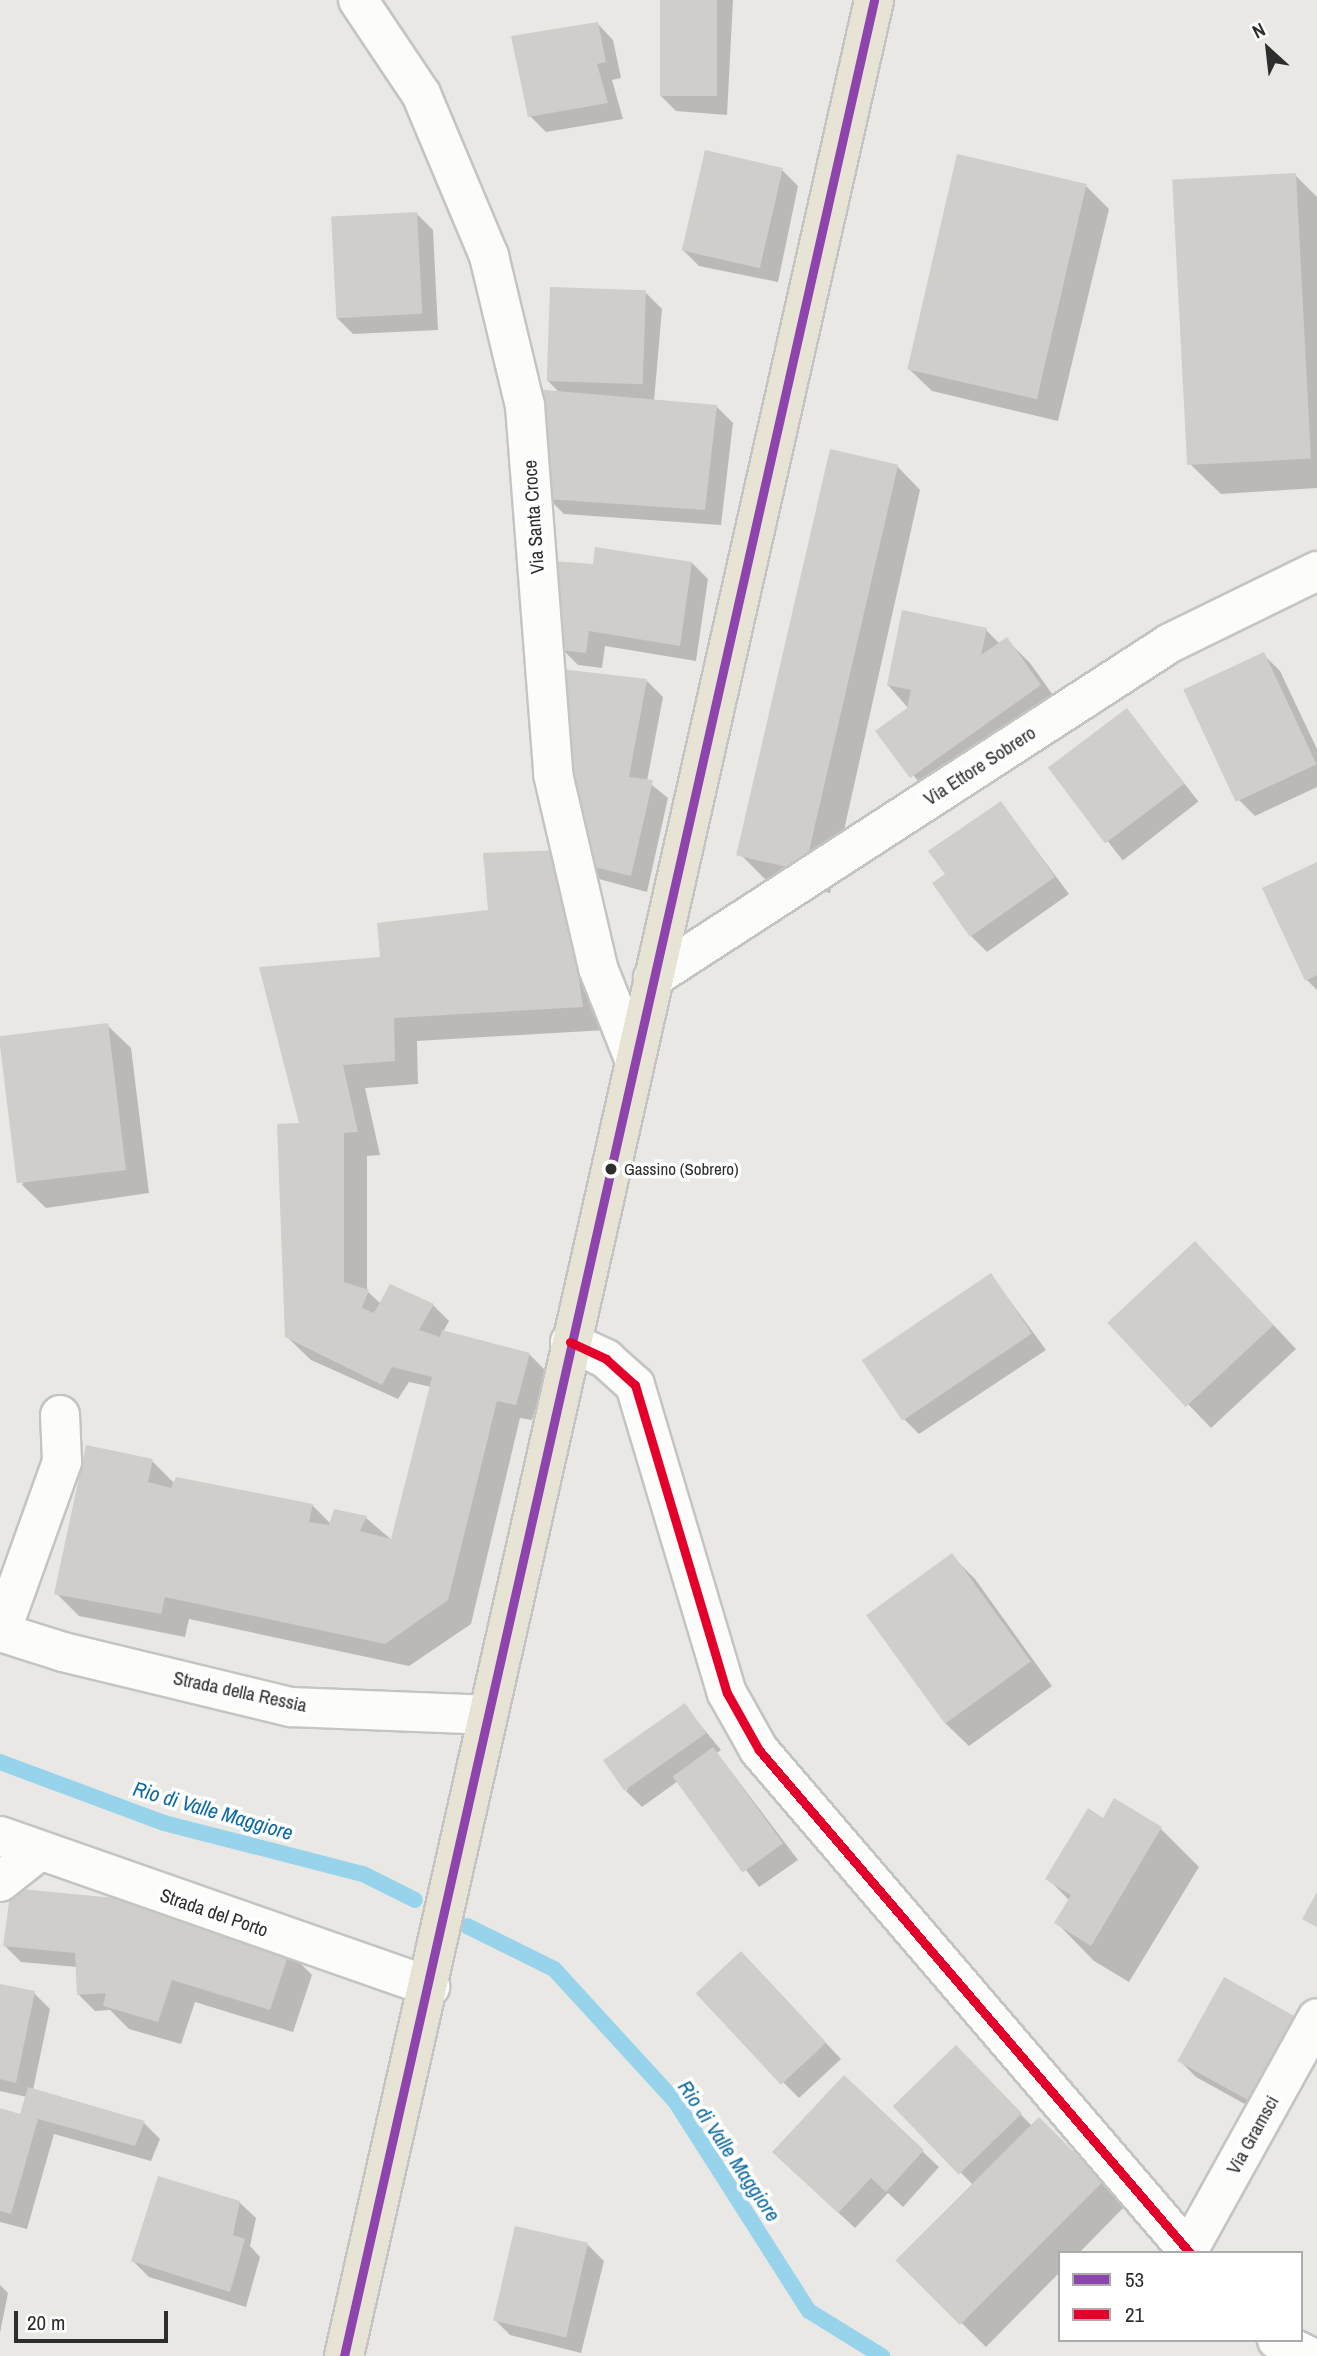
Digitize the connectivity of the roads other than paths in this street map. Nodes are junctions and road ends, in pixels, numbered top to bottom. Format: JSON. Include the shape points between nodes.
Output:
{"nodes":[{"id":1,"x":358,"y":0,"type":"edge"},
{"id":2,"x":874,"y":0,"type":"edge"},
{"id":3,"x":1317,"y":571,"type":"edge"},
{"id":4,"x":653,"y":978,"type":"junction"},
{"id":5,"x":634,"y":1059,"type":"junction"},
{"id":6,"x":570,"y":1342,"type":"junction"},
{"id":7,"x":60,"y":1415,"type":"dead end"},
{"id":8,"x":0,"y":1632,"type":"edge"},
{"id":9,"x":486,"y":1715,"type":"junction"},
{"id":10,"x":0,"y":1836,"type":"edge"},
{"id":11,"x":38,"y":1852,"type":"junction"},
{"id":12,"x":0,"y":1882,"type":"edge"},
{"id":13,"x":429,"y":1987,"type":"junction"},
{"id":14,"x":1317,"y":2018,"type":"edge"},
{"id":15,"x":1188,"y":2251,"type":"edge"},
{"id":16,"x":1190,"y":2251,"type":"edge"},
{"id":17,"x":1281,"y":2342,"type":"edge"},
{"id":18,"x":344,"y":2356,"type":"edge"},
{"id":19,"x":1309,"y":2356,"type":"edge"}],
"edges":[{"from":1,"to":5,"type":"street","name":"Via Santa Croce","via":[[421,94],[489,257],[525,406],[553,774],[598,968]]},
{"from":2,"to":4,"type":"main road"},
{"from":3,"to":4,"type":"street","name":"Via Ettore Sobrero","via":[[1170,643]]},
{"from":4,"to":5,"type":"main road"},
{"from":5,"to":6,"type":"main road"},
{"from":6,"to":9,"type":"main road"},
{"from":6,"to":15,"type":"street","via":[[607,1359],[635,1385],[727,1693],[759,1750]]},
{"from":7,"to":8,"type":"street","via":[[62,1462]]},
{"from":8,"to":9,"type":"street","name":"Strada della Ressia","via":[[63,1652],[291,1707]]},
{"from":9,"to":13,"type":"main road"},
{"from":10,"to":11,"type":"street","name":"Strada del Porto"},
{"from":11,"to":12,"type":"street"},
{"from":11,"to":13,"type":"street","name":"Strada del Porto"},
{"from":13,"to":18,"type":"main road"},
{"from":14,"to":16,"type":"street","name":"Via Gramsci"},
{"from":17,"to":19,"type":"street"}]}
